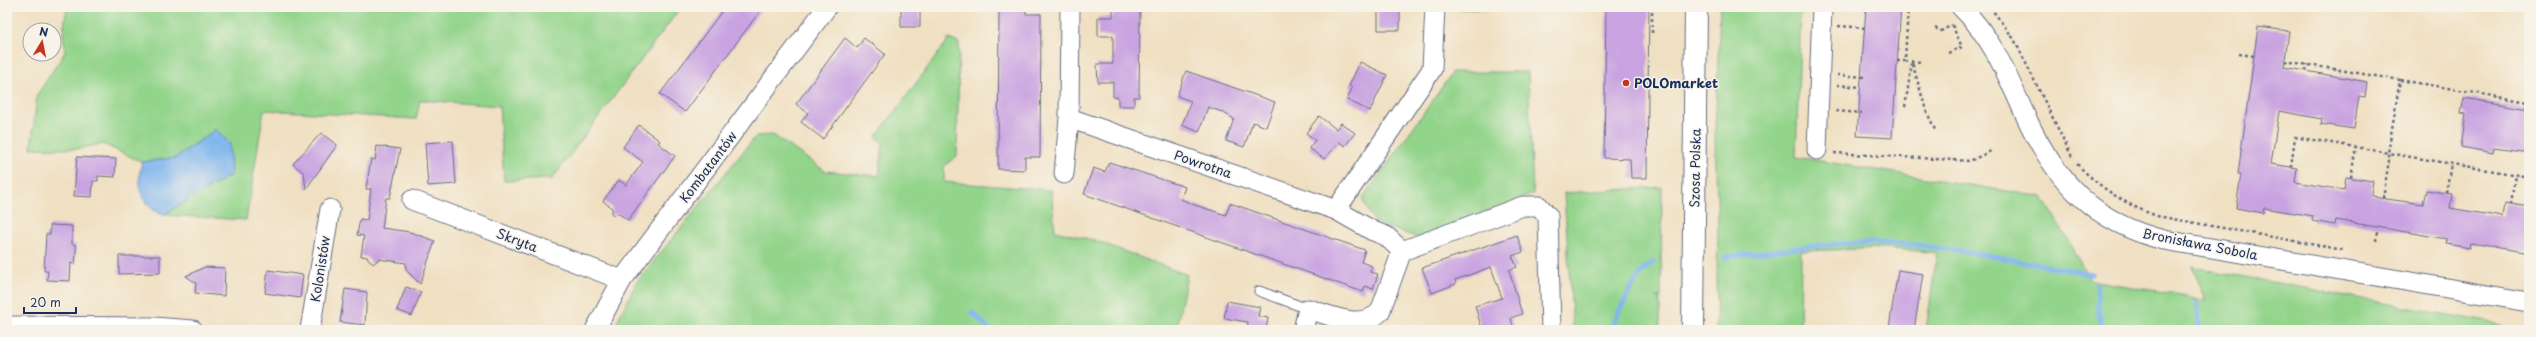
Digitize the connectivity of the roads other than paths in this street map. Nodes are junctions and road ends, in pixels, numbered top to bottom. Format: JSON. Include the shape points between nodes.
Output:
{"nodes":[{"id":1,"x":827,"y":7,"type":"edge"},
{"id":2,"x":1070,"y":7,"type":"edge"},
{"id":3,"x":1435,"y":7,"type":"edge"},
{"id":4,"x":1696,"y":7,"type":"edge"},
{"id":5,"x":1822,"y":7,"type":"edge"},
{"id":6,"x":1958,"y":14,"type":"edge"},
{"id":7,"x":1069,"y":118,"type":"junction"},
{"id":8,"x":1822,"y":151,"type":"road end"},
{"id":9,"x":1064,"y":174,"type":"dead end"},
{"id":10,"x":412,"y":200,"type":"dead end"},
{"id":11,"x":330,"y":209,"type":"dead end"},
{"id":12,"x":1336,"y":210,"type":"junction"},
{"id":13,"x":1402,"y":251,"type":"junction"},
{"id":14,"x":622,"y":280,"type":"junction"},
{"id":15,"x":1259,"y":291,"type":"dead end"},
{"id":16,"x":2529,"y":302,"type":"edge"},
{"id":17,"x":1308,"y":308,"type":"junction"},
{"id":18,"x":7,"y":326,"type":"edge"},
{"id":19,"x":32,"y":328,"type":"edge"},
{"id":20,"x":193,"y":330,"type":"edge"},
{"id":21,"x":310,"y":330,"type":"edge"},
{"id":22,"x":595,"y":330,"type":"edge"},
{"id":23,"x":1304,"y":330,"type":"edge"},
{"id":24,"x":1551,"y":330,"type":"edge"},
{"id":25,"x":1694,"y":330,"type":"edge"}],
"edges":[{"from":1,"to":14,"type":"street","name":"Kombatantów"},
{"from":2,"to":7,"type":"street"},
{"from":3,"to":12,"type":"street","via":[[1432,69]]},
{"from":4,"to":25,"type":"street","name":"Szosa Polska"},
{"from":5,"to":8,"type":"street"},
{"from":6,"to":16,"type":"street","name":"Bronisława Sobola","via":[[1996,50],[2038,142],[2057,172],[2089,205],[2124,227],[2164,240]]},
{"from":7,"to":9,"type":"street"},
{"from":7,"to":12,"type":"street","name":"Powrotna"},
{"from":10,"to":14,"type":"street","name":"Skryta"},
{"from":11,"to":21,"type":"street","name":"Kolonistów"},
{"from":12,"to":13,"type":"street","name":"Powrotna","via":[[1386,236]]},
{"from":13,"to":17,"type":"street","via":[[1380,312],[1375,317],[1356,323]]},
{"from":13,"to":24,"type":"street","via":[[1523,206],[1539,206],[1548,216]]},
{"from":14,"to":22,"type":"street","name":"Kombatantów"},
{"from":15,"to":17,"type":"lane"},
{"from":17,"to":23,"type":"street"},
{"from":18,"to":19,"type":"street"},
{"from":19,"to":20,"type":"street","via":[[154,327]]}]}
